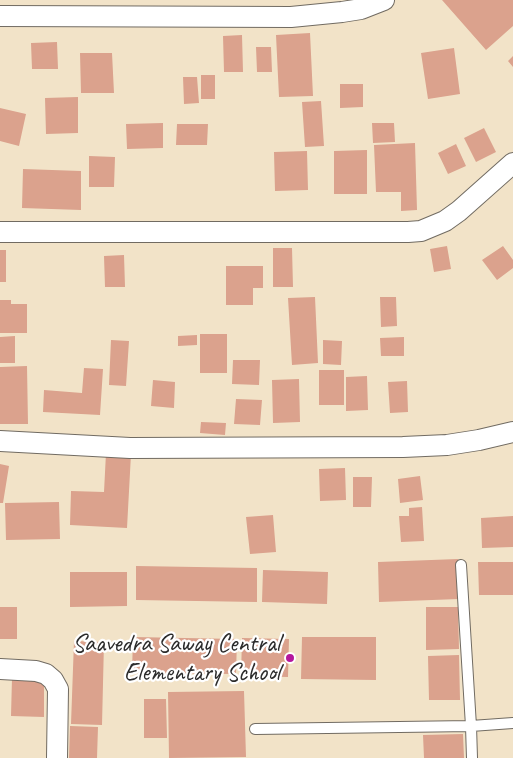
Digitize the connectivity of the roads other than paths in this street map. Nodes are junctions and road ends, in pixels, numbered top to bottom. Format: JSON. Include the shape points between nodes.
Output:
{"nodes":[{"id":1,"x":384,"y":0,"type":"edge"},
{"id":2,"x":0,"y":16,"type":"edge"},
{"id":3,"x":513,"y":163,"type":"edge"},
{"id":4,"x":0,"y":232,"type":"edge"},
{"id":5,"x":513,"y":432,"type":"edge"},
{"id":6,"x":0,"y":441,"type":"edge"},
{"id":7,"x":461,"y":565,"type":"dead end"},
{"id":8,"x":0,"y":668,"type":"edge"},
{"id":9,"x":513,"y":723,"type":"edge"},
{"id":10,"x":471,"y":726,"type":"junction"},
{"id":11,"x":256,"y":729,"type":"dead end"},
{"id":12,"x":57,"y":758,"type":"edge"},
{"id":13,"x":472,"y":758,"type":"edge"}],
"edges":[{"from":1,"to":2,"type":"street","via":[[342,12],[291,17]]},
{"from":3,"to":4,"type":"street","via":[[445,222],[421,231]]},
{"from":5,"to":6,"type":"street","via":[[447,445],[403,447],[130,448]]},
{"from":7,"to":10,"type":"lane"},
{"from":8,"to":12,"type":"street","via":[[36,671],[53,680],[58,689]]},
{"from":9,"to":10,"type":"lane"},
{"from":10,"to":11,"type":"lane"},
{"from":10,"to":13,"type":"lane"}]}
